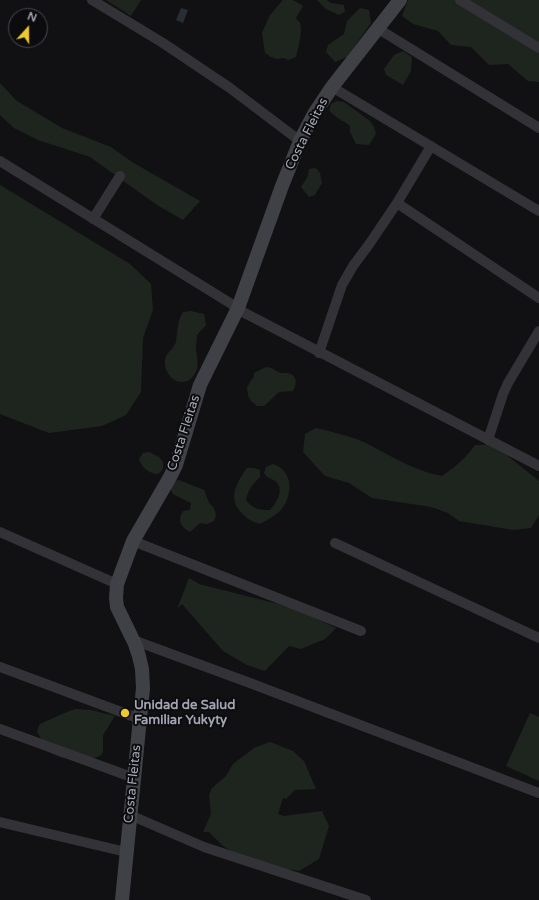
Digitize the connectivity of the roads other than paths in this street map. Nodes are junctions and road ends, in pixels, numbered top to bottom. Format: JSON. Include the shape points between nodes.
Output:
{"nodes":[{"id":1,"x":92,"y":0,"type":"edge"},
{"id":2,"x":400,"y":0,"type":"edge"},
{"id":3,"x":460,"y":0,"type":"edge"},
{"id":4,"x":377,"y":28,"type":"junction"},
{"id":5,"x":539,"y":48,"type":"edge"},
{"id":6,"x":332,"y":87,"type":"junction"},
{"id":7,"x":539,"y":128,"type":"edge"},
{"id":8,"x":300,"y":141,"type":"junction"},
{"id":9,"x":431,"y":146,"type":"junction"},
{"id":10,"x":0,"y":162,"type":"edge"},
{"id":11,"x":120,"y":176,"type":"dead end"},
{"id":12,"x":396,"y":203,"type":"junction"},
{"id":13,"x":539,"y":211,"type":"edge"},
{"id":14,"x":93,"y":219,"type":"junction"},
{"id":15,"x":539,"y":298,"type":"edge"},
{"id":16,"x":237,"y":309,"type":"junction"},
{"id":17,"x":539,"y":331,"type":"edge"},
{"id":18,"x":319,"y":353,"type":"junction"},
{"id":19,"x":488,"y":440,"type":"junction"},
{"id":20,"x":539,"y":466,"type":"edge"},
{"id":21,"x":0,"y":532,"type":"edge"},
{"id":22,"x":132,"y":541,"type":"junction"},
{"id":23,"x":335,"y":543,"type":"dead end"},
{"id":24,"x":116,"y":584,"type":"junction"},
{"id":25,"x":361,"y":631,"type":"dead end"},
{"id":26,"x":539,"y":638,"type":"edge"},
{"id":27,"x":133,"y":640,"type":"junction"},
{"id":28,"x":0,"y":668,"type":"edge"},
{"id":29,"x":140,"y":719,"type":"junction"},
{"id":30,"x":0,"y":729,"type":"edge"},
{"id":31,"x":134,"y":778,"type":"junction"},
{"id":32,"x":539,"y":793,"type":"edge"},
{"id":33,"x":130,"y":815,"type":"junction"},
{"id":34,"x":0,"y":822,"type":"edge"},
{"id":35,"x":126,"y":852,"type":"junction"},
{"id":36,"x":122,"y":900,"type":"edge"},
{"id":37,"x":366,"y":900,"type":"edge"}],
"edges":[{"from":1,"to":8,"type":"street","via":[[230,88]]},
{"from":2,"to":4,"type":"main road","name":"Costa Fleitas"},
{"from":3,"to":5,"type":"street"},
{"from":4,"to":6,"type":"main road","name":"Costa Fleitas"},
{"from":4,"to":7,"type":"street"},
{"from":6,"to":8,"type":"main road","name":"Costa Fleitas"},
{"from":6,"to":9,"type":"street"},
{"from":8,"to":16,"type":"main road","name":"Costa Fleitas"},
{"from":9,"to":12,"type":"street"},
{"from":9,"to":13,"type":"street"},
{"from":10,"to":14,"type":"street"},
{"from":11,"to":14,"type":"street"},
{"from":12,"to":15,"type":"street"},
{"from":12,"to":18,"type":"street","via":[[342,285]]},
{"from":14,"to":16,"type":"street"},
{"from":16,"to":18,"type":"street"},
{"from":16,"to":22,"type":"main road","name":"Costa Fleitas","via":[[200,385],[172,472]]},
{"from":17,"to":19,"type":"street","via":[[508,383]]},
{"from":18,"to":19,"type":"street"},
{"from":19,"to":20,"type":"street"},
{"from":21,"to":24,"type":"street"},
{"from":22,"to":24,"type":"main road","name":"Costa Fleitas"},
{"from":22,"to":25,"type":"street"},
{"from":23,"to":26,"type":"street"},
{"from":24,"to":27,"type":"main road","name":"Costa Fleitas","via":[[117,607]]},
{"from":27,"to":29,"type":"main road","name":"Costa Fleitas","via":[[142,669]]},
{"from":27,"to":32,"type":"street"},
{"from":28,"to":29,"type":"street"},
{"from":29,"to":31,"type":"main road","name":"Costa Fleitas"},
{"from":30,"to":31,"type":"street"},
{"from":31,"to":33,"type":"main road","name":"Costa Fleitas"},
{"from":33,"to":35,"type":"main road","name":"Costa Fleitas"},
{"from":33,"to":37,"type":"street","via":[[204,847]]},
{"from":34,"to":35,"type":"street"},
{"from":35,"to":36,"type":"main road","name":"Costa Fleitas"}]}
